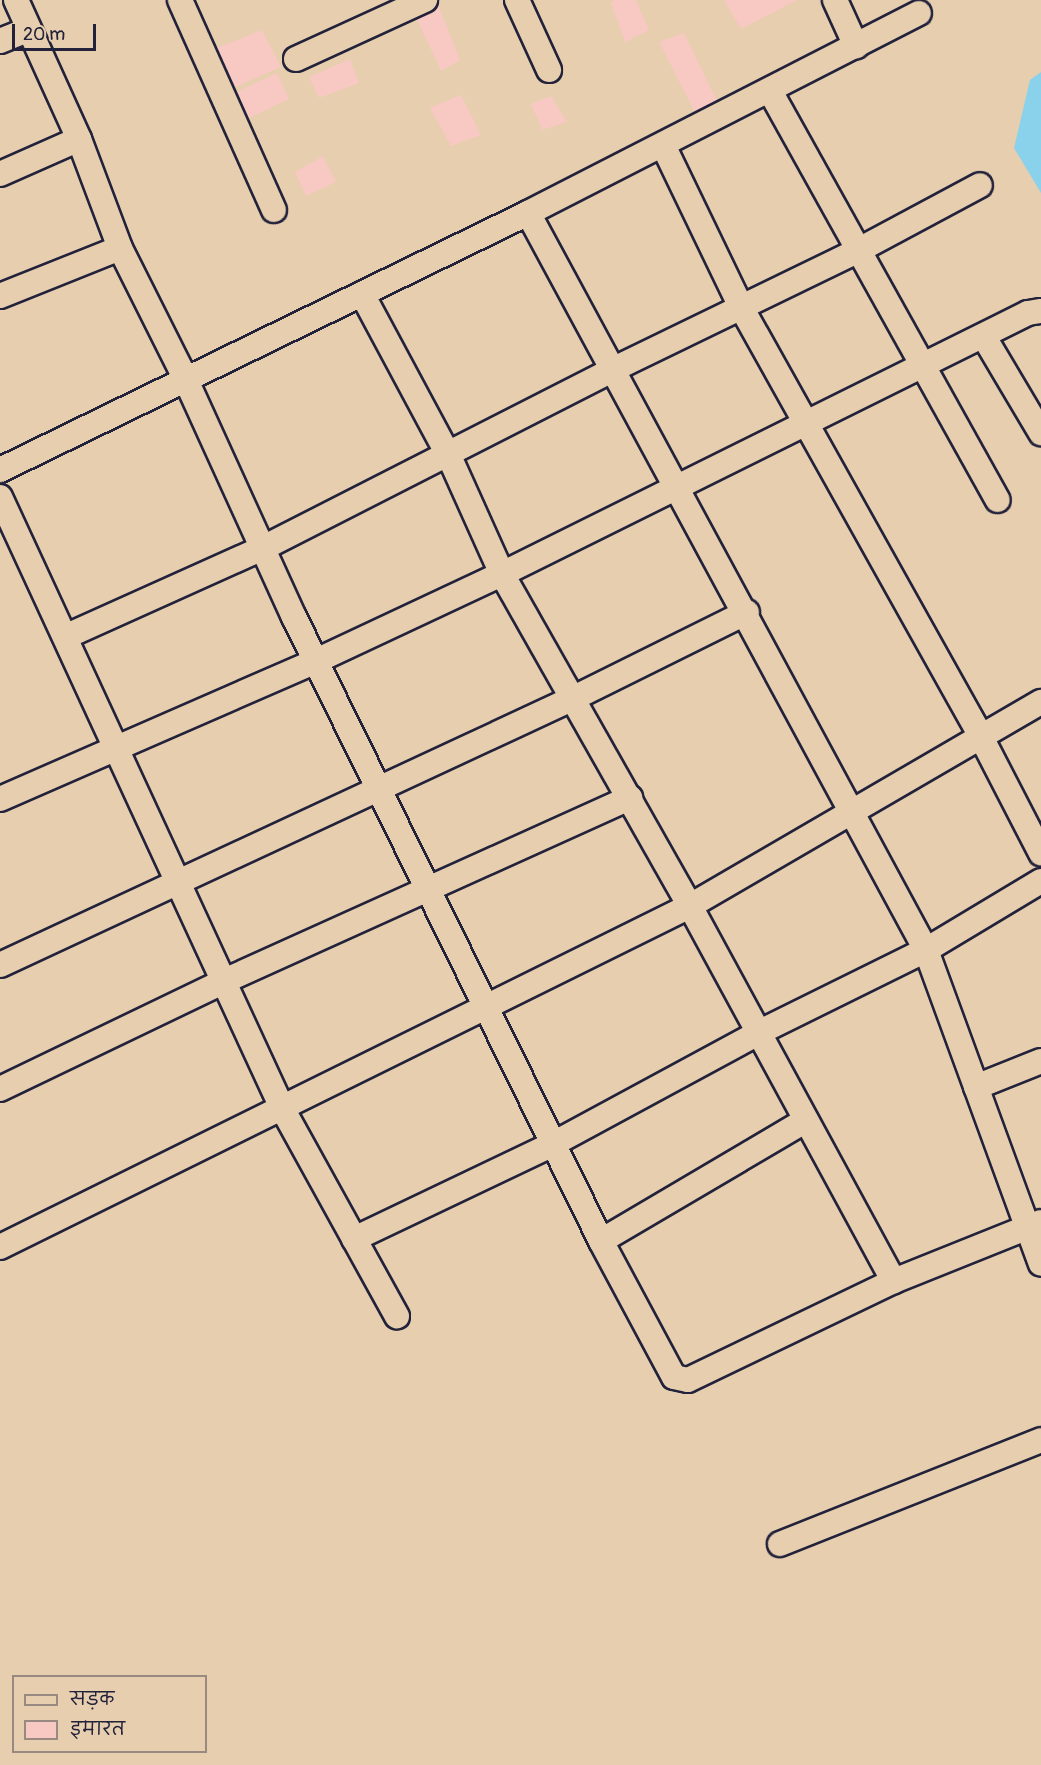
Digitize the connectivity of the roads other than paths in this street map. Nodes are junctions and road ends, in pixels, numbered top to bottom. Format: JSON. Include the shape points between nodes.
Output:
{"nodes":[{"id":1,"x":16,"y":0,"type":"edge"},
{"id":2,"x":180,"y":0,"type":"edge"},
{"id":3,"x":425,"y":0,"type":"edge"},
{"id":4,"x":517,"y":0,"type":"edge"},
{"id":5,"x":835,"y":0,"type":"edge"},
{"id":6,"x":919,"y":13,"type":"dead end"},
{"id":7,"x":29,"y":28,"type":"junction"},
{"id":8,"x":0,"y":41,"type":"edge"},
{"id":9,"x":856,"y":46,"type":"junction"},
{"id":10,"x":296,"y":58,"type":"dead end"},
{"id":11,"x":549,"y":70,"type":"dead end"},
{"id":12,"x":770,"y":91,"type":"junction"},
{"id":13,"x":79,"y":139,"type":"junction"},
{"id":14,"x":663,"y":145,"type":"junction"},
{"id":15,"x":0,"y":174,"type":"edge"},
{"id":16,"x":980,"y":186,"type":"dead end"},
{"id":17,"x":274,"y":210,"type":"dead end"},
{"id":18,"x":528,"y":213,"type":"junction"},
{"id":19,"x":120,"y":248,"type":"junction"},
{"id":20,"x":859,"y":250,"type":"junction"},
{"id":21,"x":362,"y":294,"type":"junction"},
{"id":22,"x":0,"y":296,"type":"edge"},
{"id":23,"x":741,"y":307,"type":"junction"},
{"id":24,"x":1041,"y":311,"type":"edge"},
{"id":25,"x":984,"y":338,"type":"junction"},
{"id":26,"x":925,"y":367,"type":"junction"},
{"id":27,"x":614,"y":369,"type":"junction"},
{"id":28,"x":185,"y":378,"type":"junction"},
{"id":29,"x":806,"y":425,"type":"junction"},
{"id":30,"x":1041,"y":433,"type":"edge"},
{"id":31,"x":449,"y":456,"type":"junction"},
{"id":32,"x":0,"y":470,"type":"edge"},
{"id":33,"x":678,"y":488,"type":"junction"},
{"id":34,"x":0,"y":497,"type":"edge"},
{"id":35,"x":998,"y":500,"type":"dead end"},
{"id":36,"x":263,"y":548,"type":"junction"},
{"id":37,"x":502,"y":574,"type":"junction"},
{"id":38,"x":747,"y":612,"type":"junction"},
{"id":39,"x":67,"y":636,"type":"junction"},
{"id":40,"x":316,"y":661,"type":"junction"},
{"id":41,"x":574,"y":698,"type":"junction"},
{"id":42,"x":1041,"y":702,"type":"edge"},
{"id":43,"x":981,"y":737,"type":"junction"},
{"id":44,"x":113,"y":750,"type":"junction"},
{"id":45,"x":380,"y":789,"type":"junction"},
{"id":46,"x":630,"y":798,"type":"junction"},
{"id":47,"x":0,"y":799,"type":"edge"},
{"id":48,"x":851,"y":812,"type":"junction"},
{"id":49,"x":1041,"y":853,"type":"edge"},
{"id":50,"x":1041,"y":881,"type":"edge"},
{"id":51,"x":179,"y":883,"type":"junction"},
{"id":52,"x":428,"y":888,"type":"junction"},
{"id":53,"x":690,"y":906,"type":"junction"},
{"id":54,"x":926,"y":950,"type":"junction"},
{"id":55,"x":0,"y":965,"type":"edge"},
{"id":56,"x":222,"y":982,"type":"junction"},
{"id":57,"x":486,"y":1007,"type":"junction"},
{"id":58,"x":758,"y":1033,"type":"junction"},
{"id":59,"x":1041,"y":1062,"type":"edge"},
{"id":60,"x":976,"y":1088,"type":"junction"},
{"id":61,"x":0,"y":1089,"type":"edge"},
{"id":62,"x":282,"y":1108,"type":"junction"},
{"id":63,"x":805,"y":1121,"type":"junction"},
{"id":64,"x":553,"y":1143,"type":"junction"},
{"id":65,"x":1034,"y":1224,"type":"edge"},
{"id":66,"x":354,"y":1239,"type":"junction"},
{"id":67,"x":601,"y":1241,"type":"junction"},
{"id":68,"x":0,"y":1247,"type":"edge"},
{"id":69,"x":1041,"y":1264,"type":"edge"},
{"id":70,"x":894,"y":1281,"type":"junction"},
{"id":71,"x":397,"y":1316,"type":"dead end"},
{"id":72,"x":1041,"y":1440,"type":"edge"},
{"id":73,"x":780,"y":1544,"type":"dead end"}],
"edges":[{"from":1,"to":7,"type":"street"},
{"from":2,"to":17,"type":"street"},
{"from":3,"to":10,"type":"street"},
{"from":4,"to":11,"type":"street"},
{"from":5,"to":9,"type":"street"},
{"from":6,"to":9,"type":"street"},
{"from":7,"to":8,"type":"street"},
{"from":7,"to":13,"type":"street"},
{"from":9,"to":12,"type":"street"},
{"from":12,"to":14,"type":"street"},
{"from":12,"to":20,"type":"street"},
{"from":13,"to":15,"type":"street"},
{"from":13,"to":19,"type":"street"},
{"from":14,"to":18,"type":"street"},
{"from":14,"to":23,"type":"street"},
{"from":16,"to":20,"type":"street"},
{"from":18,"to":21,"type":"street"},
{"from":18,"to":27,"type":"street"},
{"from":19,"to":22,"type":"street"},
{"from":19,"to":28,"type":"street"},
{"from":20,"to":23,"type":"street"},
{"from":20,"to":26,"type":"street"},
{"from":21,"to":28,"type":"street"},
{"from":21,"to":31,"type":"street"},
{"from":23,"to":27,"type":"street"},
{"from":23,"to":29,"type":"street"},
{"from":24,"to":25,"type":"street","via":[[1028,313]]},
{"from":25,"to":26,"type":"street"},
{"from":25,"to":30,"type":"street"},
{"from":26,"to":29,"type":"street"},
{"from":26,"to":35,"type":"street"},
{"from":27,"to":31,"type":"street"},
{"from":27,"to":33,"type":"street"},
{"from":28,"to":32,"type":"street"},
{"from":28,"to":36,"type":"street"},
{"from":29,"to":33,"type":"street"},
{"from":29,"to":43,"type":"street"},
{"from":31,"to":36,"type":"street"},
{"from":31,"to":37,"type":"street"},
{"from":33,"to":37,"type":"street"},
{"from":33,"to":38,"type":"street"},
{"from":34,"to":39,"type":"street"},
{"from":36,"to":39,"type":"street"},
{"from":36,"to":40,"type":"street"},
{"from":37,"to":40,"type":"street"},
{"from":37,"to":41,"type":"street"},
{"from":38,"to":41,"type":"street"},
{"from":38,"to":48,"type":"street"},
{"from":39,"to":44,"type":"street"},
{"from":40,"to":44,"type":"street"},
{"from":40,"to":45,"type":"street"},
{"from":41,"to":45,"type":"street"},
{"from":41,"to":46,"type":"street"},
{"from":42,"to":43,"type":"street"},
{"from":43,"to":48,"type":"street"},
{"from":43,"to":49,"type":"street"},
{"from":44,"to":47,"type":"street"},
{"from":44,"to":51,"type":"street"},
{"from":45,"to":51,"type":"street"},
{"from":45,"to":52,"type":"street"},
{"from":46,"to":52,"type":"street"},
{"from":46,"to":53,"type":"street"},
{"from":48,"to":53,"type":"street"},
{"from":48,"to":54,"type":"street"},
{"from":50,"to":54,"type":"street"},
{"from":51,"to":55,"type":"street"},
{"from":51,"to":56,"type":"street"},
{"from":52,"to":56,"type":"street"},
{"from":52,"to":57,"type":"street"},
{"from":53,"to":57,"type":"street"},
{"from":53,"to":58,"type":"street"},
{"from":54,"to":58,"type":"street"},
{"from":54,"to":60,"type":"street"},
{"from":56,"to":61,"type":"street"},
{"from":56,"to":62,"type":"street"},
{"from":57,"to":62,"type":"street"},
{"from":57,"to":64,"type":"street"},
{"from":58,"to":63,"type":"street"},
{"from":58,"to":64,"type":"street"},
{"from":59,"to":60,"type":"street"},
{"from":60,"to":65,"type":"street"},
{"from":62,"to":66,"type":"street"},
{"from":62,"to":68,"type":"street"},
{"from":63,"to":67,"type":"street"},
{"from":63,"to":70,"type":"street"},
{"from":64,"to":66,"type":"street"},
{"from":64,"to":67,"type":"street"},
{"from":65,"to":69,"type":"street"},
{"from":65,"to":70,"type":"street"},
{"from":66,"to":71,"type":"street"},
{"from":67,"to":70,"type":"street","via":[[674,1377],[680,1381]]},
{"from":72,"to":73,"type":"street"}]}
